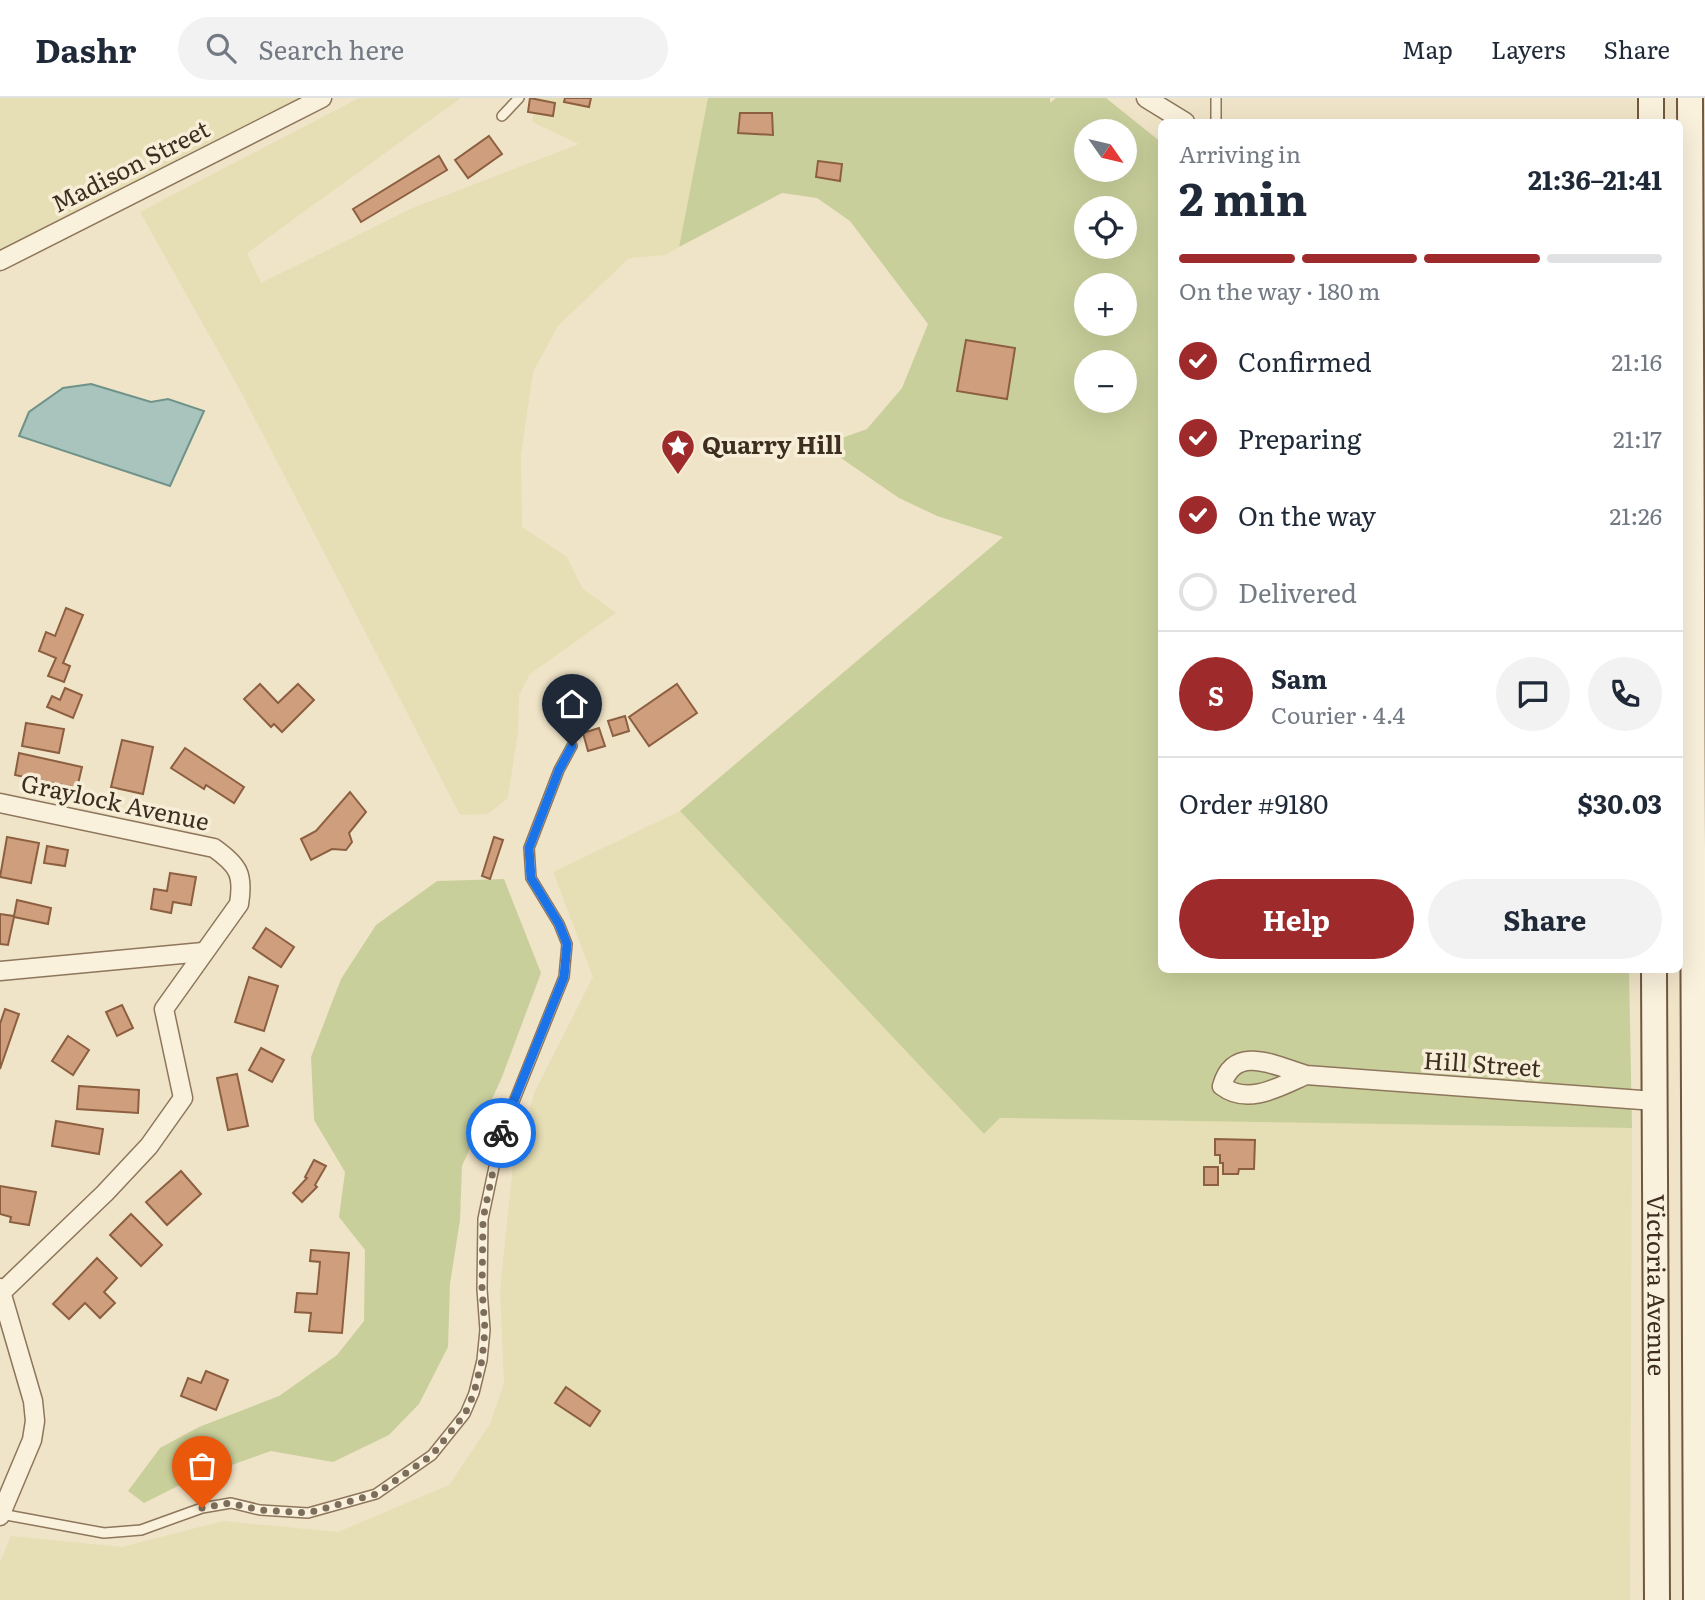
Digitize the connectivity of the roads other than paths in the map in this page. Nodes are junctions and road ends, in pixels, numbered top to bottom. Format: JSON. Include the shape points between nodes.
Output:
{"nodes":[{"id":1,"x":322,"y":98,"type":"edge"},
{"id":2,"x":519,"y":98,"type":"edge"},
{"id":3,"x":1146,"y":98,"type":"edge"},
{"id":4,"x":1216,"y":98,"type":"edge"},
{"id":5,"x":1651,"y":98,"type":"edge"},
{"id":6,"x":1690,"y":98,"type":"edge"},
{"id":7,"x":502,"y":116,"type":"dead end"},
{"id":8,"x":1180,"y":119,"type":"edge"},
{"id":9,"x":1216,"y":119,"type":"edge"},
{"id":10,"x":1651,"y":119,"type":"edge"},
{"id":11,"x":0,"y":261,"type":"edge"},
{"id":12,"x":572,"y":746,"type":"dead end"},
{"id":13,"x":0,"y":803,"type":"edge"},
{"id":14,"x":203,"y":952,"type":"junction"},
{"id":15,"x":0,"y":971,"type":"edge"},
{"id":16,"x":1654,"y":973,"type":"edge"},
{"id":17,"x":1306,"y":1075,"type":"dead end"},
{"id":18,"x":1655,"y":1101,"type":"junction"},
{"id":19,"x":1,"y":1290,"type":"edge"},
{"id":20,"x":0,"y":1515,"type":"edge"},
{"id":21,"x":1657,"y":1600,"type":"edge"},
{"id":22,"x":1696,"y":1600,"type":"edge"}],
"edges":[{"from":1,"to":11,"type":"street","name":"Madison Street"},
{"from":2,"to":7,"type":"lane"},
{"from":3,"to":8,"type":"street"},
{"from":4,"to":9,"type":"lane"},
{"from":5,"to":10,"type":"main road"},
{"from":6,"to":22,"type":"main road","name":"Victoria Avenue"},
{"from":12,"to":20,"type":"lane","via":[[529,848],[531,878],[567,944],[564,977],[501,1134],[483,1219],[482,1360],[465,1414],[432,1455],[376,1494],[308,1513],[230,1503],[141,1530],[104,1533]]},
{"from":13,"to":14,"type":"street","name":"Graylock Avenue","via":[[214,848],[233,861],[242,884],[239,904]]},
{"from":14,"to":15,"type":"street"},
{"from":14,"to":19,"type":"street","name":"Graylock Avenue","via":[[164,1009],[183,1098],[149,1146],[105,1193]]},
{"from":16,"to":18,"type":"main road","name":"Victoria Avenue"},
{"from":17,"to":18,"type":"street","name":"Hill Street"},
{"from":18,"to":21,"type":"main road","name":"Victoria Avenue"},
{"from":19,"to":20,"type":"street","via":[[35,1421],[32,1440]]}]}
